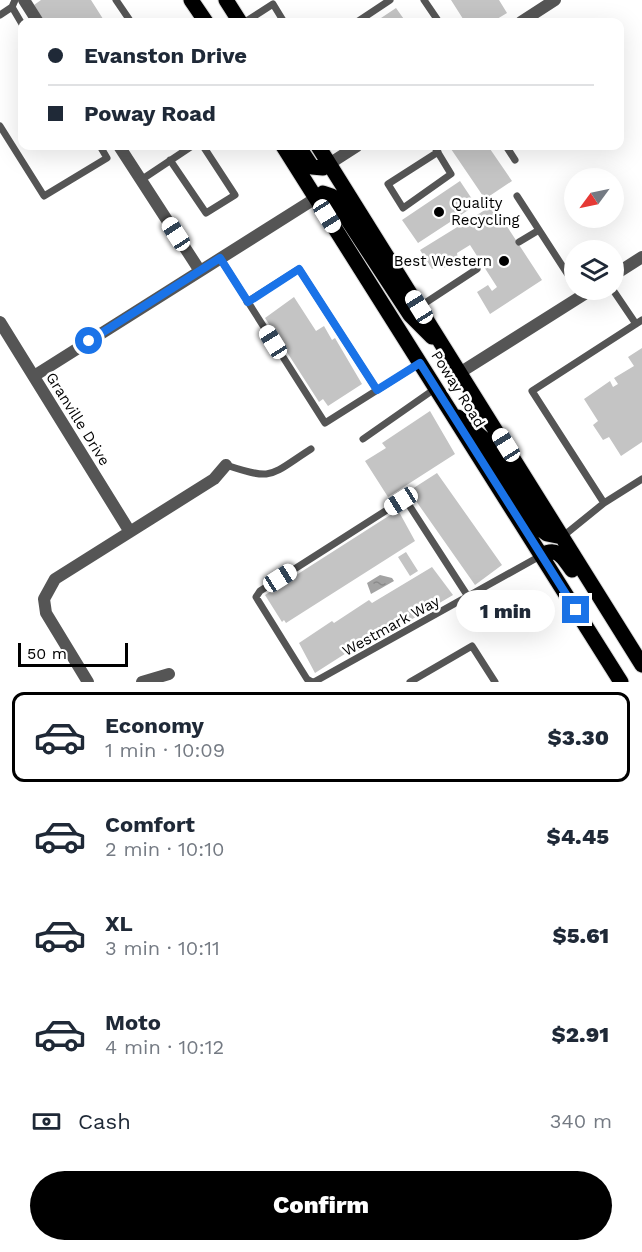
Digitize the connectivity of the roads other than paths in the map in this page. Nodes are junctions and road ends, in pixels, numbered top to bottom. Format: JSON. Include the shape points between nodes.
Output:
{"nodes":[{"id":1,"x":24,"y":0,"type":"edge"},
{"id":2,"x":116,"y":0,"type":"edge"},
{"id":3,"x":226,"y":0,"type":"edge"},
{"id":4,"x":390,"y":0,"type":"edge"},
{"id":5,"x":424,"y":0,"type":"edge"},
{"id":6,"x":555,"y":0,"type":"edge"},
{"id":7,"x":276,"y":2,"type":"edge"},
{"id":8,"x":13,"y":4,"type":"edge"},
{"id":9,"x":194,"y":4,"type":"edge"},
{"id":10,"x":0,"y":15,"type":"edge"},
{"id":11,"x":19,"y":18,"type":"edge"},
{"id":12,"x":35,"y":18,"type":"edge"},
{"id":13,"x":128,"y":18,"type":"edge"},
{"id":14,"x":203,"y":18,"type":"edge"},
{"id":15,"x":209,"y":18,"type":"edge"},
{"id":16,"x":237,"y":18,"type":"edge"},
{"id":17,"x":251,"y":18,"type":"edge"},
{"id":18,"x":282,"y":18,"type":"edge"},
{"id":19,"x":363,"y":18,"type":"edge"},
{"id":20,"x":436,"y":18,"type":"edge"},
{"id":21,"x":527,"y":18,"type":"edge"},
{"id":22,"x":0,"y":126,"type":"edge"},
{"id":23,"x":102,"y":150,"type":"edge"},
{"id":24,"x":186,"y":150,"type":"edge"},
{"id":25,"x":206,"y":150,"type":"edge"},
{"id":26,"x":286,"y":150,"type":"edge"},
{"id":27,"x":301,"y":150,"type":"edge"},
{"id":28,"x":320,"y":150,"type":"edge"},
{"id":29,"x":351,"y":150,"type":"edge"},
{"id":30,"x":435,"y":150,"type":"edge"},
{"id":31,"x":437,"y":150,"type":"edge"},
{"id":32,"x":509,"y":150,"type":"edge"},
{"id":33,"x":122,"y":151,"type":"edge"},
{"id":34,"x":107,"y":158,"type":"junction"},
{"id":35,"x":170,"y":160,"type":"junction"},
{"id":36,"x":515,"y":160,"type":"dead end"},
{"id":37,"x":329,"y":164,"type":"junction"},
{"id":38,"x":141,"y":180,"type":"junction"},
{"id":39,"x":517,"y":196,"type":"dead end"},
{"id":40,"x":316,"y":198,"type":"junction"},
{"id":41,"x":539,"y":230,"type":"junction"},
{"id":42,"x":519,"y":242,"type":"dead end"},
{"id":43,"x":642,"y":257,"type":"edge"},
{"id":44,"x":220,"y":258,"type":"junction"},
{"id":45,"x":477,"y":269,"type":"dead end"},
{"id":46,"x":564,"y":269,"type":"edge"},
{"id":47,"x":624,"y":269,"type":"edge"},
{"id":48,"x":200,"y":271,"type":"junction"},
{"id":49,"x":569,"y":300,"type":"edge"},
{"id":50,"x":621,"y":300,"type":"edge"},
{"id":51,"x":248,"y":302,"type":"junction"},
{"id":52,"x":419,"y":307,"type":"junction"},
{"id":53,"x":0,"y":322,"type":"edge"},
{"id":54,"x":639,"y":322,"type":"edge"},
{"id":55,"x":420,"y":363,"type":"junction"},
{"id":56,"x":461,"y":372,"type":"junction"},
{"id":57,"x":34,"y":376,"type":"junction"},
{"id":58,"x":436,"y":388,"type":"junction"},
{"id":59,"x":377,"y":390,"type":"junction"},
{"id":60,"x":452,"y":414,"type":"junction"},
{"id":61,"x":363,"y":439,"type":"dead end"},
{"id":62,"x":310,"y":449,"type":"dead end"},
{"id":63,"x":226,"y":465,"type":"joint"},
{"id":64,"x":642,"y":479,"type":"edge"},
{"id":65,"x":604,"y":503,"type":"junction"},
{"id":66,"x":130,"y":532,"type":"junction"},
{"id":67,"x":562,"y":537,"type":"junction"},
{"id":68,"x":542,"y":555,"type":"junction"},
{"id":69,"x":469,"y":598,"type":"junction"},
{"id":70,"x":622,"y":633,"type":"junction"},
{"id":71,"x":642,"y":665,"type":"edge"},
{"id":72,"x":169,"y":674,"type":"dead end"},
{"id":73,"x":88,"y":682,"type":"edge"},
{"id":74,"x":142,"y":682,"type":"edge"},
{"id":75,"x":313,"y":682,"type":"edge"},
{"id":76,"x":410,"y":682,"type":"edge"},
{"id":77,"x":495,"y":682,"type":"edge"},
{"id":78,"x":621,"y":682,"type":"edge"}],
"edges":[{"from":1,"to":12,"type":"street"},
{"from":2,"to":13,"type":"lane"},
{"from":3,"to":16,"type":"main road"},
{"from":4,"to":19,"type":"lane"},
{"from":5,"to":20,"type":"lane"},
{"from":6,"to":21,"type":"street"},
{"from":7,"to":17,"type":"lane"},
{"from":7,"to":18,"type":"lane"},
{"from":8,"to":10,"type":"lane"},
{"from":8,"to":11,"type":"lane"},
{"from":9,"to":14,"type":"main road"},
{"from":9,"to":15,"type":"main road"},
{"from":22,"to":34,"type":"lane","via":[[45,196]]},
{"from":23,"to":34,"type":"lane"},
{"from":24,"to":35,"type":"lane"},
{"from":25,"to":35,"type":"lane","via":[[235,195],[206,213]]},
{"from":26,"to":40,"type":"main road","name":"Poway Road"},
{"from":27,"to":37,"type":"main road","via":[[312,167]]},
{"from":28,"to":37,"type":"main road","name":"Poway Road"},
{"from":29,"to":37,"type":"street"},
{"from":30,"to":31,"type":"lane","via":[[388,184],[403,208],[451,174]]},
{"from":32,"to":36,"type":"lane"},
{"from":33,"to":34,"type":"lane"},
{"from":33,"to":38,"type":"street"},
{"from":35,"to":38,"type":"lane"},
{"from":37,"to":52,"type":"main road","name":"Poway Road"},
{"from":38,"to":48,"type":"street"},
{"from":39,"to":41,"type":"lane"},
{"from":40,"to":44,"type":"street"},
{"from":40,"to":55,"type":"main road","name":"Poway Road"},
{"from":40,"to":56,"type":"main road","via":[[323,193],[332,196],[410,315]]},
{"from":41,"to":42,"type":"lane"},
{"from":41,"to":46,"type":"lane"},
{"from":43,"to":47,"type":"street"},
{"from":44,"to":48,"type":"street"},
{"from":44,"to":51,"type":"lane"},
{"from":45,"to":52,"type":"lane"},
{"from":48,"to":57,"type":"street"},
{"from":49,"to":56,"type":"street"},
{"from":50,"to":54,"type":"lane"},
{"from":51,"to":59,"type":"lane","via":[[299,269]]},
{"from":51,"to":59,"type":"lane","via":[[325,423]]},
{"from":52,"to":56,"type":"main road","name":"Poway Road"},
{"from":53,"to":57,"type":"street","name":"Granville Drive"},
{"from":54,"to":65,"type":"lane","via":[[532,391]]},
{"from":55,"to":58,"type":"main road","name":"Poway Road"},
{"from":55,"to":59,"type":"lane"},
{"from":56,"to":67,"type":"main road","name":"Poway Road"},
{"from":57,"to":66,"type":"street","name":"Granville Drive"},
{"from":58,"to":60,"type":"main road","name":"Poway Road"},
{"from":58,"to":61,"type":"lane"},
{"from":60,"to":67,"type":"main road","via":[[485,440],[543,531]]},
{"from":60,"to":68,"type":"main road","name":"Poway Road"},
{"from":62,"to":63,"type":"lane","via":[[270,476]]},
{"from":63,"to":66,"type":"street","via":[[214,479]]},
{"from":64,"to":65,"type":"lane"},
{"from":65,"to":67,"type":"lane"},
{"from":66,"to":73,"type":"street","via":[[56,579],[44,599],[46,613]]},
{"from":67,"to":70,"type":"main road","name":"Poway Road"},
{"from":68,"to":69,"type":"lane","name":"Westmark Way"},
{"from":68,"to":70,"type":"main road","via":[[554,551],[561,554],[598,611]]},
{"from":68,"to":78,"type":"main road","name":"Poway Road"},
{"from":69,"to":75,"type":"lane","name":"Westmark Way"},
{"from":69,"to":75,"type":"lane","via":[[404,500],[256,597],[307,679]]},
{"from":70,"to":71,"type":"main road","name":"Poway Road"},
{"from":72,"to":74,"type":"street"},
{"from":76,"to":77,"type":"lane","via":[[472,646]]}]}
